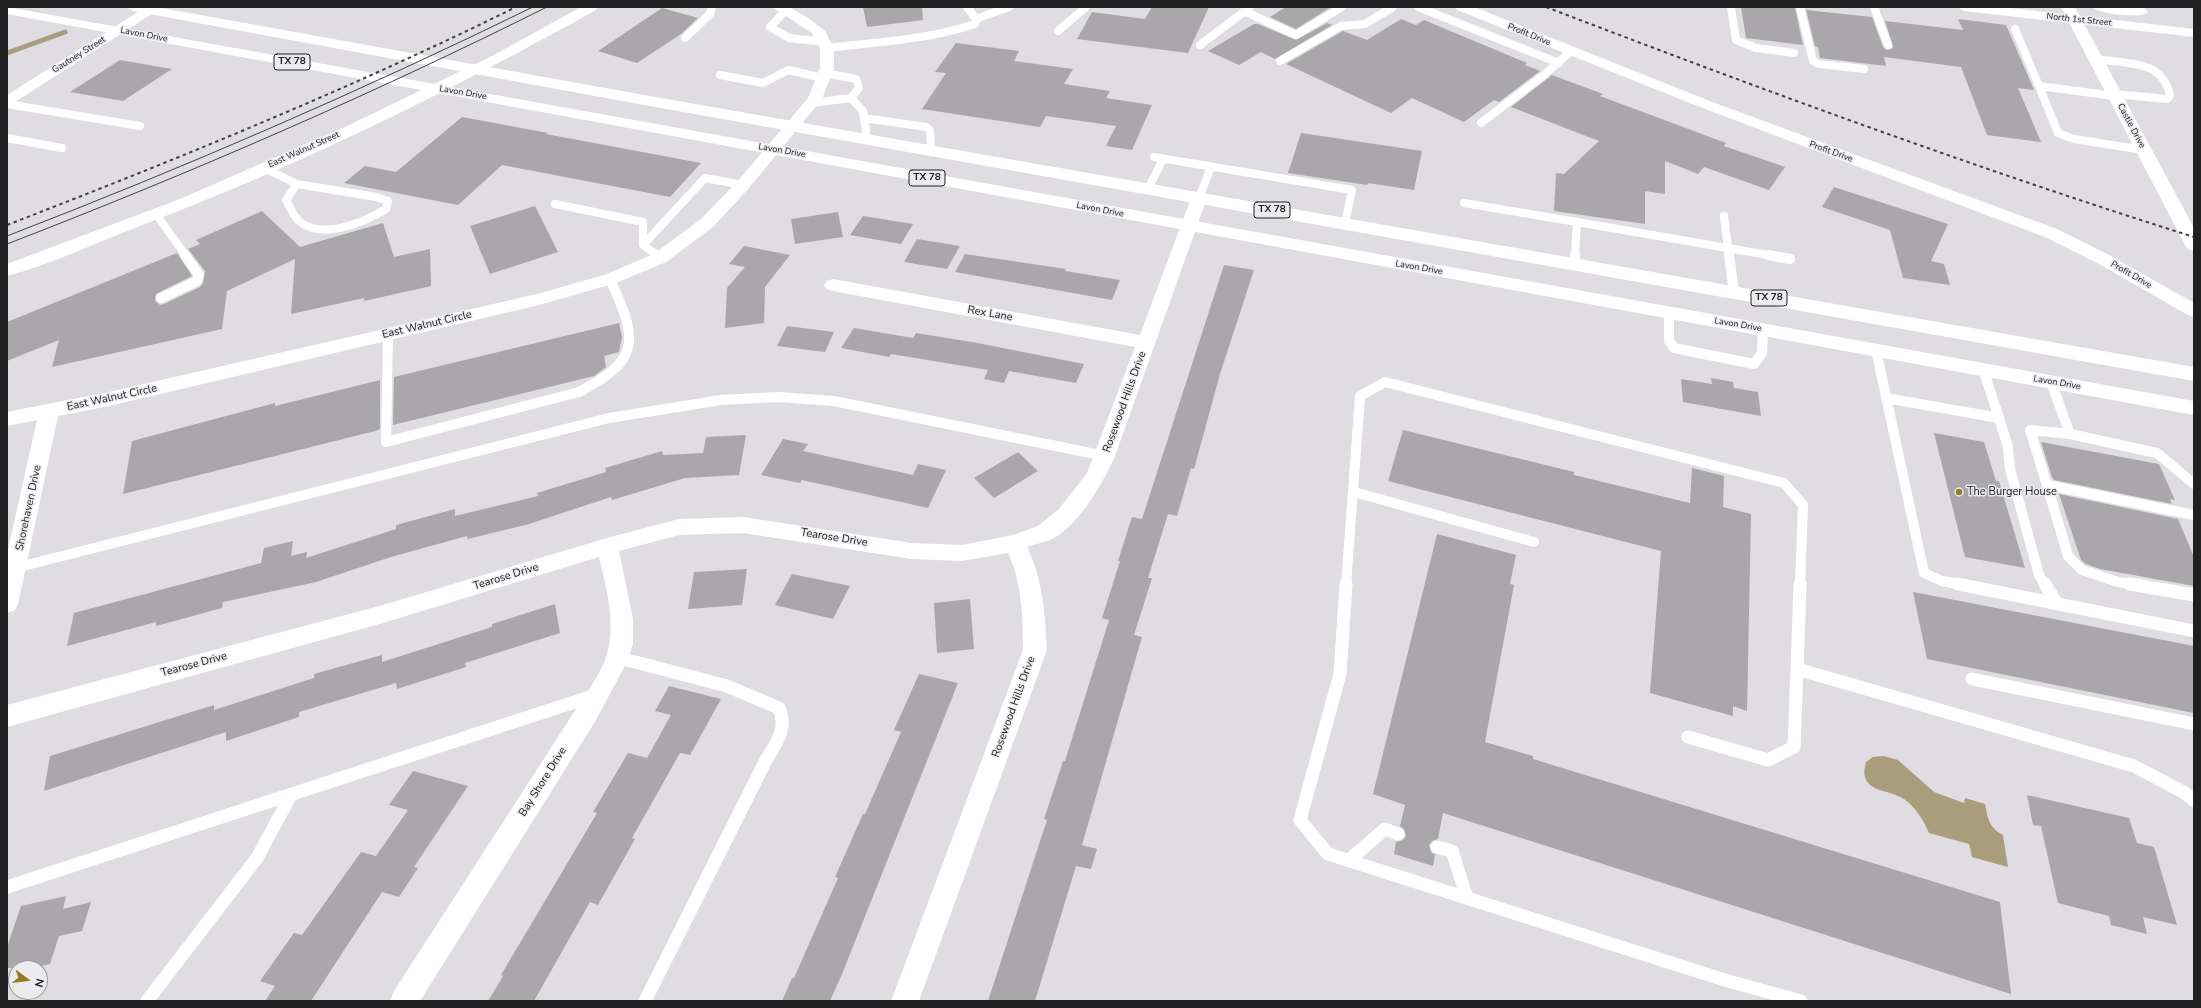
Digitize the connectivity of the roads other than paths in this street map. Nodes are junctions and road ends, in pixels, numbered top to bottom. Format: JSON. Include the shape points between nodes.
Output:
{"nodes":[{"id":1,"x":133,"y":7,"type":"edge"},
{"id":2,"x":591,"y":7,"type":"edge"},
{"id":3,"x":712,"y":7,"type":"edge"},
{"id":4,"x":967,"y":7,"type":"edge"},
{"id":5,"x":1009,"y":7,"type":"edge"},
{"id":6,"x":1086,"y":7,"type":"edge"},
{"id":7,"x":1252,"y":7,"type":"edge"},
{"id":8,"x":1342,"y":7,"type":"edge"},
{"id":9,"x":1393,"y":7,"type":"edge"},
{"id":10,"x":1418,"y":7,"type":"edge"},
{"id":11,"x":1462,"y":7,"type":"edge"},
{"id":12,"x":1731,"y":7,"type":"edge"},
{"id":13,"x":1800,"y":7,"type":"edge"},
{"id":14,"x":1874,"y":7,"type":"edge"},
{"id":15,"x":1964,"y":7,"type":"edge"},
{"id":16,"x":2100,"y":7,"type":"edge"},
{"id":17,"x":782,"y":8,"type":"edge"},
{"id":18,"x":7,"y":10,"type":"edge"},
{"id":19,"x":151,"y":10,"type":"junction"},
{"id":20,"x":1244,"y":11,"type":"junction"},
{"id":21,"x":2072,"y":13,"type":"edge"},
{"id":22,"x":2158,"y":14,"type":"dead end"},
{"id":23,"x":976,"y":19,"type":"junction"},
{"id":24,"x":2015,"y":29,"type":"dead end"},
{"id":25,"x":118,"y":31,"type":"junction"},
{"id":26,"x":1058,"y":31,"type":"dead end"},
{"id":27,"x":2194,"y":33,"type":"edge"},
{"id":28,"x":685,"y":38,"type":"dead end"},
{"id":29,"x":825,"y":45,"type":"junction"},
{"id":30,"x":1200,"y":45,"type":"dead end"},
{"id":31,"x":1888,"y":45,"type":"dead end"},
{"id":32,"x":1571,"y":51,"type":"junction"},
{"id":33,"x":1794,"y":53,"type":"dead end"},
{"id":34,"x":2096,"y":59,"type":"junction"},
{"id":35,"x":1280,"y":61,"type":"dead end"},
{"id":36,"x":1559,"y":63,"type":"junction"},
{"id":37,"x":1864,"y":70,"type":"dead end"},
{"id":38,"x":720,"y":74,"type":"dead end"},
{"id":39,"x":824,"y":75,"type":"junction"},
{"id":40,"x":2039,"y":86,"type":"junction"},
{"id":41,"x":2115,"y":95,"type":"junction"},
{"id":42,"x":851,"y":98,"type":"junction"},
{"id":43,"x":7,"y":101,"type":"edge"},
{"id":44,"x":811,"y":103,"type":"junction"},
{"id":45,"x":7,"y":104,"type":"edge"},
{"id":46,"x":864,"y":118,"type":"junction"},
{"id":47,"x":1481,"y":124,"type":"dead end"},
{"id":48,"x":140,"y":126,"type":"dead end"},
{"id":49,"x":792,"y":126,"type":"junction"},
{"id":50,"x":7,"y":138,"type":"edge"},
{"id":51,"x":867,"y":139,"type":"junction"},
{"id":52,"x":62,"y":148,"type":"dead end"},
{"id":53,"x":774,"y":149,"type":"junction"},
{"id":54,"x":931,"y":150,"type":"junction"},
{"id":55,"x":2144,"y":150,"type":"junction"},
{"id":56,"x":1154,"y":157,"type":"dead end"},
{"id":57,"x":1163,"y":159,"type":"junction"},
{"id":58,"x":1211,"y":167,"type":"junction"},
{"id":59,"x":264,"y":168,"type":"junction"},
{"id":60,"x":297,"y":184,"type":"junction"},
{"id":61,"x":743,"y":185,"type":"junction"},
{"id":62,"x":1148,"y":189,"type":"junction"},
{"id":63,"x":1199,"y":198,"type":"junction"},
{"id":64,"x":1464,"y":202,"type":"dead end"},
{"id":65,"x":555,"y":204,"type":"dead end"},
{"id":66,"x":156,"y":214,"type":"junction"},
{"id":67,"x":1724,"y":216,"type":"dead end"},
{"id":68,"x":1577,"y":222,"type":"junction"},
{"id":69,"x":1345,"y":223,"type":"junction"},
{"id":70,"x":1188,"y":226,"type":"junction"},
{"id":71,"x":643,"y":245,"type":"junction"},
{"id":72,"x":2194,"y":245,"type":"edge"},
{"id":73,"x":1729,"y":248,"type":"junction"},
{"id":74,"x":660,"y":258,"type":"junction"},
{"id":75,"x":1790,"y":259,"type":"dead end"},
{"id":76,"x":1574,"y":264,"type":"junction"},
{"id":77,"x":7,"y":270,"type":"edge"},
{"id":78,"x":610,"y":279,"type":"junction"},
{"id":79,"x":833,"y":285,"type":"dead end"},
{"id":80,"x":1734,"y":292,"type":"junction"},
{"id":81,"x":161,"y":298,"type":"dead end"},
{"id":82,"x":2194,"y":311,"type":"edge"},
{"id":83,"x":1669,"y":313,"type":"junction"},
{"id":84,"x":1764,"y":330,"type":"junction"},
{"id":85,"x":388,"y":335,"type":"junction"},
{"id":86,"x":1147,"y":343,"type":"junction"},
{"id":87,"x":1876,"y":350,"type":"junction"},
{"id":88,"x":1983,"y":369,"type":"junction"},
{"id":89,"x":2194,"y":374,"type":"edge"},
{"id":90,"x":2051,"y":382,"type":"junction"},
{"id":91,"x":1886,"y":398,"type":"junction"},
{"id":92,"x":2194,"y":408,"type":"edge"},
{"id":93,"x":49,"y":412,"type":"junction"},
{"id":94,"x":1999,"y":418,"type":"junction"},
{"id":95,"x":7,"y":419,"type":"edge"},
{"id":96,"x":2070,"y":434,"type":"junction"},
{"id":97,"x":1105,"y":456,"type":"junction"},
{"id":98,"x":2047,"y":484,"type":"junction"},
{"id":99,"x":2194,"y":484,"type":"edge"},
{"id":100,"x":1354,"y":492,"type":"junction"},
{"id":101,"x":2194,"y":515,"type":"edge"},
{"id":102,"x":1534,"y":542,"type":"dead end"},
{"id":103,"x":1014,"y":544,"type":"junction"},
{"id":104,"x":607,"y":546,"type":"junction"},
{"id":105,"x":12,"y":568,"type":"edge"},
{"id":106,"x":2194,"y":595,"type":"edge"},
{"id":107,"x":7,"y":604,"type":"edge"},
{"id":108,"x":2057,"y":604,"type":"junction"},
{"id":109,"x":2194,"y":631,"type":"edge"},
{"id":110,"x":616,"y":657,"type":"junction"},
{"id":111,"x":1797,"y":669,"type":"junction"},
{"id":112,"x":1972,"y":679,"type":"dead end"},
{"id":113,"x":597,"y":695,"type":"junction"},
{"id":114,"x":7,"y":716,"type":"edge"},
{"id":115,"x":2194,"y":724,"type":"edge"},
{"id":116,"x":1688,"y":737,"type":"dead end"},
{"id":117,"x":291,"y":794,"type":"junction"},
{"id":118,"x":2194,"y":801,"type":"edge"},
{"id":119,"x":1398,"y":834,"type":"dead end"},
{"id":120,"x":1437,"y":847,"type":"dead end"},
{"id":121,"x":1349,"y":860,"type":"junction"},
{"id":122,"x":7,"y":887,"type":"edge"},
{"id":123,"x":1467,"y":898,"type":"junction"},
{"id":124,"x":147,"y":1001,"type":"edge"},
{"id":125,"x":404,"y":1001,"type":"edge"},
{"id":126,"x":645,"y":1001,"type":"edge"},
{"id":127,"x":905,"y":1001,"type":"edge"},
{"id":128,"x":1801,"y":1001,"type":"edge"}],
"edges":[{"from":1,"to":19,"type":"main road","number":"TX 78"},
{"from":2,"to":59,"type":"main road","name":"East Walnut Street","via":[[424,95]]},
{"from":3,"to":28,"type":"lane","via":[[710,14]]},
{"from":4,"to":23,"type":"lane"},
{"from":5,"to":23,"type":"lane"},
{"from":6,"to":26,"type":"lane"},
{"from":7,"to":20,"type":"lane"},
{"from":8,"to":20,"type":"lane","via":[[1296,35]]},
{"from":9,"to":35,"type":"lane","via":[[1365,24],[1341,26]]},
{"from":10,"to":36,"type":"lane"},
{"from":11,"to":32,"type":"street","name":"Profit Drive"},
{"from":12,"to":33,"type":"lane","via":[[1736,40],[1750,47]]},
{"from":13,"to":37,"type":"lane","via":[[1813,61]]},
{"from":14,"to":31,"type":"lane"},
{"from":15,"to":21,"type":"main road","name":"North 1st Street"},
{"from":16,"to":22,"type":"main road","name":"North 1st Street"},
{"from":17,"to":29,"type":"street","via":[[818,31]]},
{"from":17,"to":29,"type":"lane","via":[[770,27],[774,31],[794,40]]},
{"from":18,"to":25,"type":"main road","name":"Lavon Drive","number":"TX 78"},
{"from":19,"to":25,"type":"street","name":"Gautney Street"},
{"from":19,"to":49,"type":"main road","number":"TX 78"},
{"from":20,"to":30,"type":"lane"},
{"from":21,"to":27,"type":"main road","name":"North 1st Street"},
{"from":21,"to":34,"type":"main road","name":"Castle Drive"},
{"from":23,"to":29,"type":"lane","via":[[975,24],[923,37]]},
{"from":24,"to":40,"type":"lane"},
{"from":25,"to":43,"type":"street","name":"Gautney Street"},
{"from":25,"to":53,"type":"main road","name":"Lavon Drive","number":"TX 78"},
{"from":29,"to":39,"type":"street","name":"East Walnut Circle","via":[[827,68]]},
{"from":32,"to":36,"type":"lane"},
{"from":32,"to":82,"type":"street","name":"Profit Drive","via":[[1823,149],[2052,233]]},
{"from":34,"to":41,"type":"main road","name":"Castle Drive"},
{"from":34,"to":41,"type":"lane","via":[[2147,67],[2158,72],[2167,82],[2170,95],[2167,99]]},
{"from":36,"to":47,"type":"lane"},
{"from":38,"to":39,"type":"lane","via":[[763,83],[788,70]]},
{"from":39,"to":42,"type":"lane","via":[[856,79],[859,88]]},
{"from":39,"to":44,"type":"street","name":"East Walnut Circle"},
{"from":40,"to":41,"type":"lane"},
{"from":40,"to":55,"type":"lane","via":[[2058,133],[2074,139]]},
{"from":41,"to":55,"type":"main road","name":"Castle Drive"},
{"from":42,"to":44,"type":"lane"},
{"from":42,"to":46,"type":"lane","via":[[863,111]]},
{"from":44,"to":49,"type":"street","name":"East Walnut Circle"},
{"from":45,"to":48,"type":"lane"},
{"from":46,"to":51,"type":"lane"},
{"from":46,"to":54,"type":"lane","via":[[926,128],[930,130]]},
{"from":49,"to":51,"type":"main road","number":"TX 78"},
{"from":49,"to":53,"type":"street","name":"East Walnut Circle"},
{"from":50,"to":52,"type":"lane"},
{"from":51,"to":54,"type":"main road","number":"TX 78"},
{"from":53,"to":61,"type":"street","name":"East Walnut Circle"},
{"from":53,"to":70,"type":"main road","name":"Lavon Drive","number":"TX 78"},
{"from":54,"to":62,"type":"main road","number":"TX 78"},
{"from":55,"to":72,"type":"main road","name":"Castle Drive"},
{"from":56,"to":57,"type":"lane"},
{"from":57,"to":58,"type":"lane"},
{"from":57,"to":62,"type":"lane"},
{"from":58,"to":63,"type":"lane"},
{"from":58,"to":69,"type":"lane","via":[[1352,190]]},
{"from":59,"to":60,"type":"lane"},
{"from":59,"to":66,"type":"main road","name":"East Walnut Street"},
{"from":60,"to":60,"type":"lane","via":[[376,197],[388,201],[386,209],[376,216],[355,224],[323,230],[310,228],[299,221],[286,200]]},
{"from":61,"to":71,"type":"lane","via":[[705,178]]},
{"from":61,"to":74,"type":"street","name":"East Walnut Circle","via":[[707,223]]},
{"from":62,"to":63,"type":"main road","number":"TX 78"},
{"from":63,"to":69,"type":"main road","number":"TX 78"},
{"from":63,"to":70,"type":"street","name":"Rosewood Hills Drive"},
{"from":64,"to":68,"type":"lane"},
{"from":65,"to":71,"type":"lane","via":[[643,222]]},
{"from":66,"to":77,"type":"main road","name":"East Walnut Street"},
{"from":66,"to":81,"type":"lane","via":[[199,275],[197,281]]},
{"from":67,"to":73,"type":"lane"},
{"from":68,"to":73,"type":"lane"},
{"from":68,"to":76,"type":"lane"},
{"from":69,"to":76,"type":"main road","number":"TX 78"},
{"from":70,"to":83,"type":"main road","name":"Lavon Drive","number":"TX 78"},
{"from":70,"to":86,"type":"street","name":"Rosewood Hills Drive"},
{"from":71,"to":74,"type":"lane"},
{"from":73,"to":75,"type":"lane"},
{"from":73,"to":80,"type":"lane"},
{"from":74,"to":78,"type":"street","name":"East Walnut Circle"},
{"from":76,"to":80,"type":"main road","number":"TX 78"},
{"from":78,"to":85,"type":"street","name":"East Walnut Circle","via":[[539,299]]},
{"from":78,"to":85,"type":"lane","via":[[621,305],[630,347],[628,354],[607,376],[579,392],[386,442]]},
{"from":79,"to":86,"type":"street","name":"Rex Lane"},
{"from":80,"to":89,"type":"main road","number":"TX 78"},
{"from":83,"to":84,"type":"main road","name":"Lavon Drive","number":"TX 78"},
{"from":83,"to":84,"type":"lane","via":[[1669,341],[1674,348],[1754,364],[1764,353]]},
{"from":84,"to":87,"type":"main road","name":"Lavon Drive","number":"TX 78"},
{"from":85,"to":93,"type":"street","name":"East Walnut Circle"},
{"from":86,"to":97,"type":"street","name":"Rosewood Hills Drive"},
{"from":87,"to":88,"type":"main road","name":"Lavon Drive","number":"TX 78"},
{"from":87,"to":91,"type":"lane"},
{"from":88,"to":90,"type":"main road","name":"Lavon Drive","number":"TX 78"},
{"from":88,"to":94,"type":"lane"},
{"from":90,"to":92,"type":"main road","name":"Lavon Drive","number":"TX 78"},
{"from":90,"to":96,"type":"lane"},
{"from":91,"to":94,"type":"lane"},
{"from":91,"to":108,"type":"lane","via":[[1924,573],[1942,581]]},
{"from":93,"to":95,"type":"street","name":"East Walnut Circle"},
{"from":93,"to":105,"type":"street","name":"Shorehaven Drive"},
{"from":94,"to":108,"type":"lane","via":[[2039,575]]},
{"from":96,"to":98,"type":"lane","via":[[2030,430]]},
{"from":96,"to":99,"type":"lane","via":[[2157,453]]},
{"from":97,"to":103,"type":"street","name":"Rosewood Hills Drive","via":[[1095,478],[1066,515],[1046,532]]},
{"from":97,"to":105,"type":"lane","via":[[834,401],[804,397],[731,400],[668,407],[610,418]]},
{"from":98,"to":101,"type":"lane"},
{"from":98,"to":106,"type":"lane","via":[[2068,556],[2082,570],[2118,582]]},
{"from":100,"to":102,"type":"lane"},
{"from":100,"to":111,"type":"lane","via":[[1360,396],[1385,382],[1784,483],[1803,505]]},
{"from":100,"to":121,"type":"lane","via":[[1340,674],[1300,820],[1328,854]]},
{"from":103,"to":104,"type":"street","name":"Tearose Drive","via":[[962,553],[912,551],[743,525],[679,527]]},
{"from":103,"to":127,"type":"street","name":"Rosewood Hills Drive","via":[[1026,568],[1034,615],[1035,650]]},
{"from":104,"to":110,"type":"street","name":"Bay Shore Drive","via":[[623,617],[621,645]]},
{"from":104,"to":114,"type":"street","name":"Tearose Drive","via":[[383,614]]},
{"from":105,"to":107,"type":"street","name":"Shorehaven Drive"},
{"from":108,"to":109,"type":"lane"},
{"from":110,"to":113,"type":"street","name":"Bay Shore Drive","via":[[612,670]]},
{"from":110,"to":126,"type":"lane","via":[[727,686],[779,708],[784,717],[780,738],[766,760]]},
{"from":111,"to":116,"type":"lane","via":[[1794,747],[1768,760]]},
{"from":111,"to":118,"type":"lane","via":[[2134,766],[2185,793]]},
{"from":112,"to":115,"type":"lane"},
{"from":113,"to":117,"type":"lane"},
{"from":113,"to":125,"type":"street","name":"Bay Shore Drive"},
{"from":117,"to":122,"type":"lane"},
{"from":117,"to":124,"type":"lane","via":[[257,858]]},
{"from":119,"to":121,"type":"lane","via":[[1385,830]]},
{"from":120,"to":123,"type":"lane","via":[[1452,851]]},
{"from":121,"to":123,"type":"lane"},
{"from":123,"to":128,"type":"lane","via":[[1728,981]]}]}
